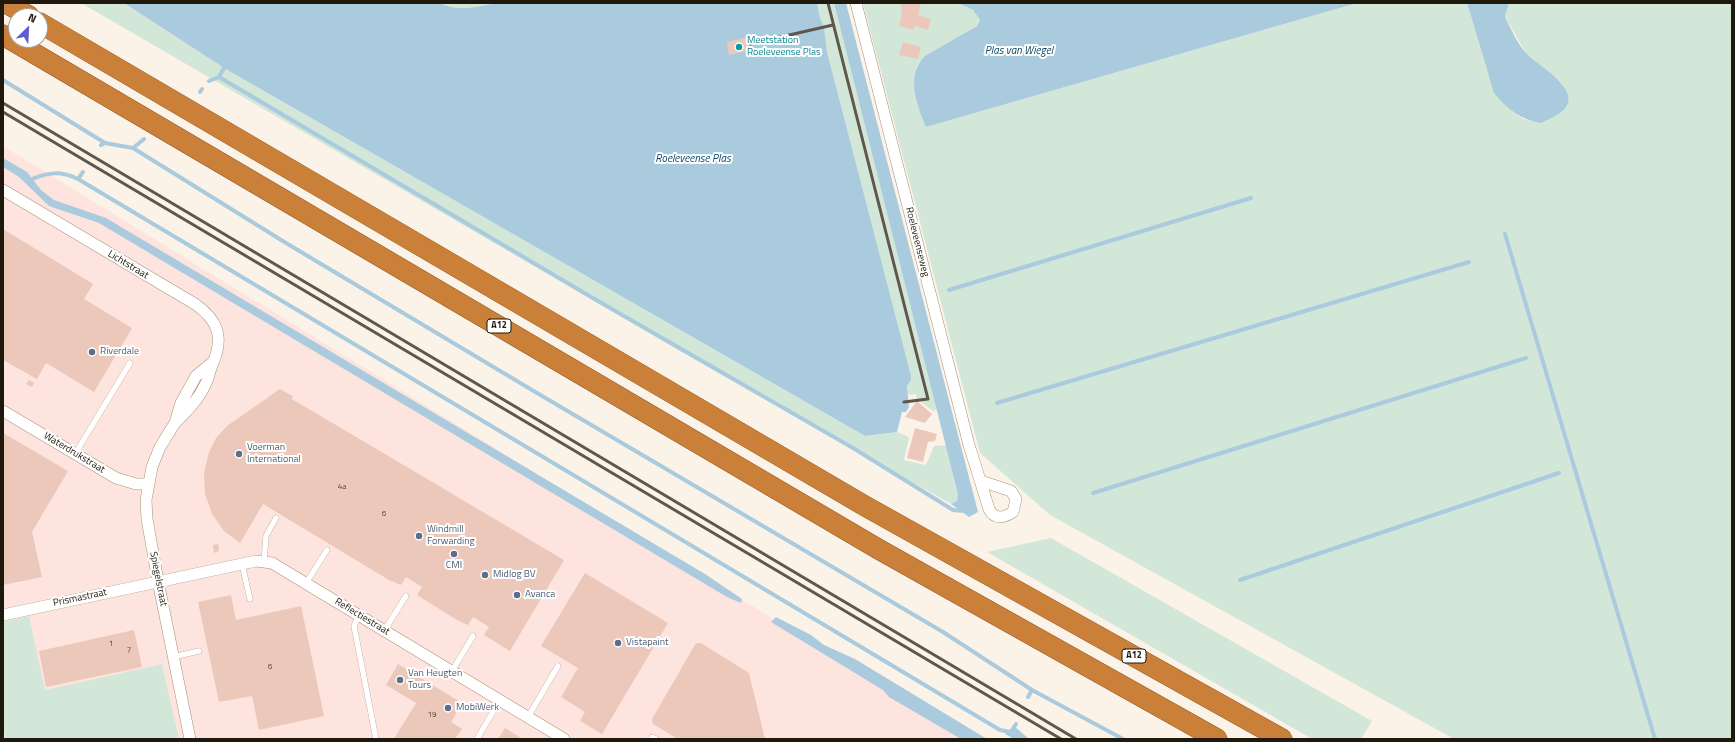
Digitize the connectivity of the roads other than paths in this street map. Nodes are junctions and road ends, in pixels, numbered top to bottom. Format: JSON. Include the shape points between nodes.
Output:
{"nodes":[{"id":1,"x":6,"y":3,"type":"edge"},
{"id":2,"x":856,"y":3,"type":"edge"},
{"id":3,"x":15,"y":8,"type":"edge"},
{"id":4,"x":48,"y":27,"type":"edge"},
{"id":5,"x":3,"y":35,"type":"edge"},
{"id":6,"x":3,"y":190,"type":"edge"},
{"id":7,"x":213,"y":362,"type":"joint"},
{"id":8,"x":130,"y":363,"type":"dead end"},
{"id":9,"x":3,"y":411,"type":"edge"},
{"id":10,"x":75,"y":454,"type":"junction"},
{"id":11,"x":981,"y":481,"type":"dead end"},
{"id":12,"x":148,"y":484,"type":"junction"},
{"id":13,"x":276,"y":518,"type":"dead end"},
{"id":14,"x":327,"y":550,"type":"dead end"},
{"id":15,"x":264,"y":562,"type":"junction"},
{"id":16,"x":242,"y":564,"type":"junction"},
{"id":17,"x":158,"y":581,"type":"junction"},
{"id":18,"x":306,"y":584,"type":"junction"},
{"id":19,"x":406,"y":596,"type":"dead end"},
{"id":20,"x":250,"y":599,"type":"dead end"},
{"id":21,"x":3,"y":614,"type":"edge"},
{"id":22,"x":359,"y":615,"type":"junction"},
{"id":23,"x":384,"y":631,"type":"junction"},
{"id":24,"x":473,"y":636,"type":"dead end"},
{"id":25,"x":199,"y":651,"type":"dead end"},
{"id":26,"x":173,"y":657,"type":"junction"},
{"id":27,"x":558,"y":666,"type":"dead end"},
{"id":28,"x":452,"y":671,"type":"junction"},
{"id":29,"x":500,"y":700,"type":"junction"},
{"id":30,"x":528,"y":717,"type":"junction"},
{"id":31,"x":549,"y":735,"type":"edge"},
{"id":32,"x":190,"y":739,"type":"edge"},
{"id":33,"x":376,"y":739,"type":"edge"},
{"id":34,"x":477,"y":739,"type":"edge"},
{"id":35,"x":564,"y":739,"type":"edge"},
{"id":36,"x":1217,"y":739,"type":"edge"},
{"id":37,"x":1282,"y":739,"type":"edge"}],
"edges":[{"from":1,"to":3,"type":"highway"},
{"from":2,"to":11,"type":"street","name":"Roeleveenseweg","via":[[969,445]]},
{"from":4,"to":37,"type":"highway","number":"A12","via":[[865,506]]},
{"from":5,"to":36,"type":"highway","number":"A12","via":[[880,550]]},
{"from":6,"to":7,"type":"street","name":"Lichtstraat","via":[[206,312],[216,328],[217,356]]},
{"from":7,"to":12,"type":"street","name":"Spiegelstraat","via":[[196,376],[180,403],[175,422],[152,467]]},
{"from":8,"to":10,"type":"lane"},
{"from":9,"to":10,"type":"street","name":"Waterdrukstraat"},
{"from":10,"to":12,"type":"street","name":"Waterdrukstraat","via":[[116,478],[136,484]]},
{"from":12,"to":17,"type":"street","name":"Spiegelstraat","via":[[147,519]]},
{"from":13,"to":15,"type":"lane","via":[[266,536]]},
{"from":14,"to":18,"type":"lane"},
{"from":15,"to":16,"type":"street","name":"Reflectiestraat"},
{"from":15,"to":18,"type":"street","name":"Reflectiestraat","via":[[272,563]]},
{"from":16,"to":17,"type":"street","name":"Reflectiestraat"},
{"from":16,"to":20,"type":"lane"},
{"from":17,"to":21,"type":"street","name":"Prismastraat"},
{"from":17,"to":26,"type":"street","name":"Spiegelstraat"},
{"from":18,"to":22,"type":"street","name":"Reflectiestraat"},
{"from":19,"to":23,"type":"lane"},
{"from":22,"to":23,"type":"street","name":"Reflectiestraat"},
{"from":22,"to":33,"type":"lane","via":[[354,626]]},
{"from":23,"to":28,"type":"street","name":"Reflectiestraat"},
{"from":24,"to":28,"type":"lane"},
{"from":25,"to":26,"type":"lane"},
{"from":26,"to":32,"type":"street","name":"Spiegelstraat"},
{"from":27,"to":30,"type":"lane"},
{"from":28,"to":29,"type":"street","name":"Reflectiestraat"},
{"from":29,"to":30,"type":"street","name":"Reflectiestraat"},
{"from":29,"to":34,"type":"lane"},
{"from":30,"to":31,"type":"street","name":"Reflectiestraat"},
{"from":31,"to":35,"type":"street","name":"Reflectiestraat"}]}
